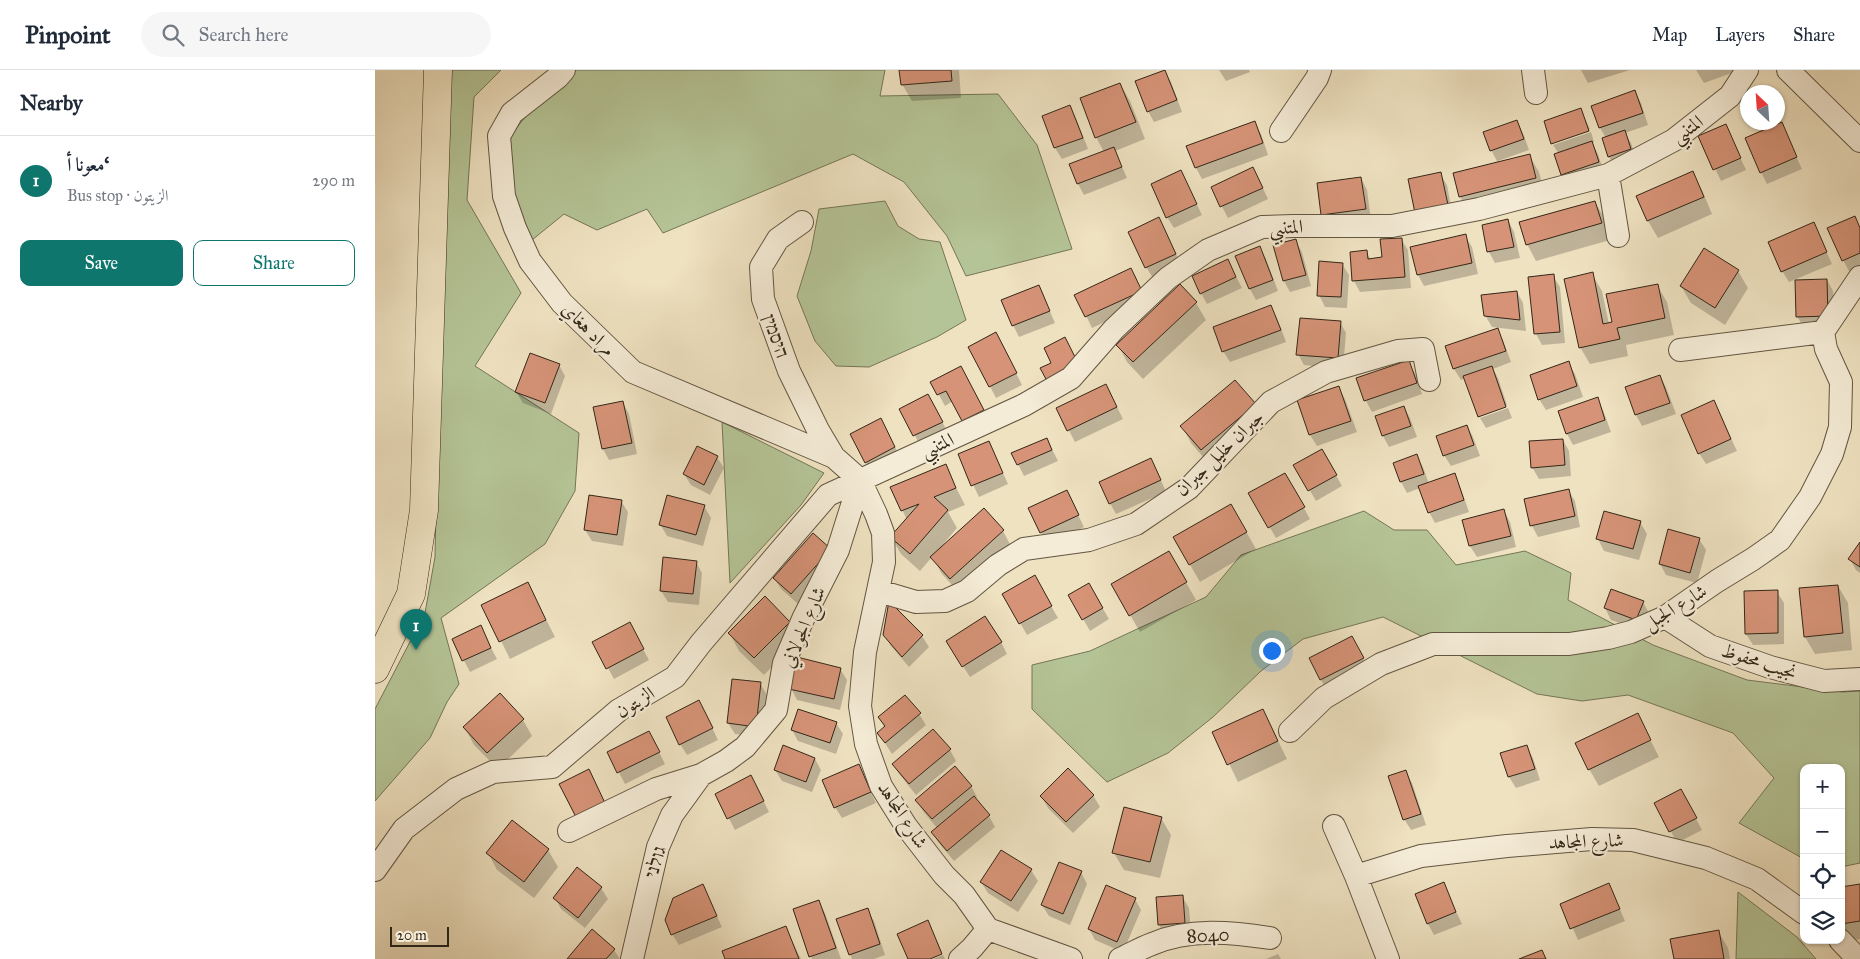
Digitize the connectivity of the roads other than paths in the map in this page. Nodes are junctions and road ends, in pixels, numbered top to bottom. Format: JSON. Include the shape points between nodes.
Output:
{"nodes":[{"id":1,"x":438,"y":70,"type":"edge"},
{"id":2,"x":564,"y":70,"type":"edge"},
{"id":3,"x":1320,"y":70,"type":"edge"},
{"id":4,"x":1533,"y":70,"type":"edge"},
{"id":5,"x":1747,"y":70,"type":"edge"},
{"id":6,"x":1788,"y":70,"type":"edge"},
{"id":7,"x":1536,"y":93,"type":"dead end"},
{"id":8,"x":1281,"y":132,"type":"dead end"},
{"id":9,"x":1860,"y":140,"type":"edge"},
{"id":10,"x":1608,"y":175,"type":"junction"},
{"id":11,"x":802,"y":222,"type":"dead end"},
{"id":12,"x":1618,"y":236,"type":"dead end"},
{"id":13,"x":1860,"y":277,"type":"edge"},
{"id":14,"x":1823,"y":332,"type":"junction"},
{"id":15,"x":1680,"y":350,"type":"dead end"},
{"id":16,"x":1429,"y":380,"type":"dead end"},
{"id":17,"x":834,"y":457,"type":"junction"},
{"id":18,"x":860,"y":480,"type":"junction"},
{"id":19,"x":879,"y":591,"type":"junction"},
{"id":20,"x":1665,"y":617,"type":"junction"},
{"id":21,"x":375,"y":670,"type":"edge"},
{"id":22,"x":1860,"y":679,"type":"edge"},
{"id":23,"x":1290,"y":731,"type":"dead end"},
{"id":24,"x":701,"y":774,"type":"junction"},
{"id":25,"x":1334,"y":826,"type":"dead end"},
{"id":26,"x":569,"y":831,"type":"dead end"},
{"id":27,"x":375,"y":870,"type":"edge"},
{"id":28,"x":1356,"y":876,"type":"junction"},
{"id":29,"x":1800,"y":910,"type":"edge"},
{"id":30,"x":988,"y":929,"type":"junction"},
{"id":31,"x":1270,"y":938,"type":"dead end"},
{"id":32,"x":1843,"y":944,"type":"edge"},
{"id":33,"x":632,"y":959,"type":"edge"},
{"id":34,"x":960,"y":959,"type":"edge"},
{"id":35,"x":1071,"y":959,"type":"edge"},
{"id":36,"x":1120,"y":959,"type":"edge"},
{"id":37,"x":1387,"y":959,"type":"edge"},
{"id":38,"x":1857,"y":959,"type":"edge"}],
"edges":[{"from":1,"to":21,"type":"main road","via":[[424,510],[411,594]]},
{"from":2,"to":17,"type":"street","name":"مراد هغاي","via":[[512,113],[499,136],[504,196],[530,261],[562,303],[633,372]]},
{"from":3,"to":8,"type":"street"},
{"from":4,"to":7,"type":"street"},
{"from":5,"to":10,"type":"street","name":"المتنبي","via":[[1730,96],[1674,140]]},
{"from":6,"to":9,"type":"street"},
{"from":10,"to":12,"type":"street"},
{"from":10,"to":18,"type":"street","name":"المتنبي","via":[[1479,209],[1392,226],[1262,228],[1208,250],[1168,278],[1115,329],[1071,378],[1024,405]]},
{"from":11,"to":17,"type":"street","name":"היסמין","via":[[778,239],[761,267],[763,299],[789,371]]},
{"from":13,"to":14,"type":"street"},
{"from":14,"to":15,"type":"street"},
{"from":14,"to":20,"type":"street","name":"شارع الجبل","via":[[1826,349],[1841,382],[1840,427],[1832,454],[1810,497],[1780,540]]},
{"from":16,"to":19,"type":"street","name":"جبران خليل جبران","via":[[1423,349],[1398,351],[1326,372],[1271,402],[1189,488],[1136,524],[1089,540],[1024,549],[998,565],[967,591],[945,601],[916,602]]},
{"from":17,"to":18,"type":"street","name":"مراد هغاي"},
{"from":18,"to":19,"type":"street","name":"شارع المجاهد","via":[[883,533],[884,562]]},
{"from":18,"to":24,"type":"street","name":"شارع الجولاني","via":[[838,550],[784,663],[776,710],[745,747]]},
{"from":18,"to":27,"type":"street","name":"الزيتون","via":[[828,495],[701,643],[675,678],[619,710],[552,767],[493,772],[457,789],[405,829]]},
{"from":19,"to":30,"type":"street","name":"شارع المجاهد","via":[[865,652],[860,706],[866,744],[881,786],[906,826]]},
{"from":20,"to":22,"type":"street","name":"نجيب محفوظ","via":[[1710,646],[1769,667],[1825,681]]},
{"from":20,"to":23,"type":"street","name":"شارع الجبل","via":[[1631,632],[1569,644],[1433,644],[1373,668],[1324,698]]},
{"from":24,"to":26,"type":"street","name":"شارع الجولاني","via":[[656,789]]},
{"from":24,"to":33,"type":"street","name":"גולני","via":[[672,815],[658,847]]},
{"from":25,"to":28,"type":"street"},
{"from":28,"to":29,"type":"street","name":"شارع المجاهد","via":[[1421,856],[1592,839],[1633,840],[1706,858],[1757,879]]},
{"from":28,"to":37,"type":"street"},
{"from":30,"to":34,"type":"street"},
{"from":30,"to":35,"type":"street"},
{"from":31,"to":36,"type":"street","name":"8040","via":[[1230,932],[1183,935],[1153,943]]},
{"from":32,"to":38,"type":"street"}]}
